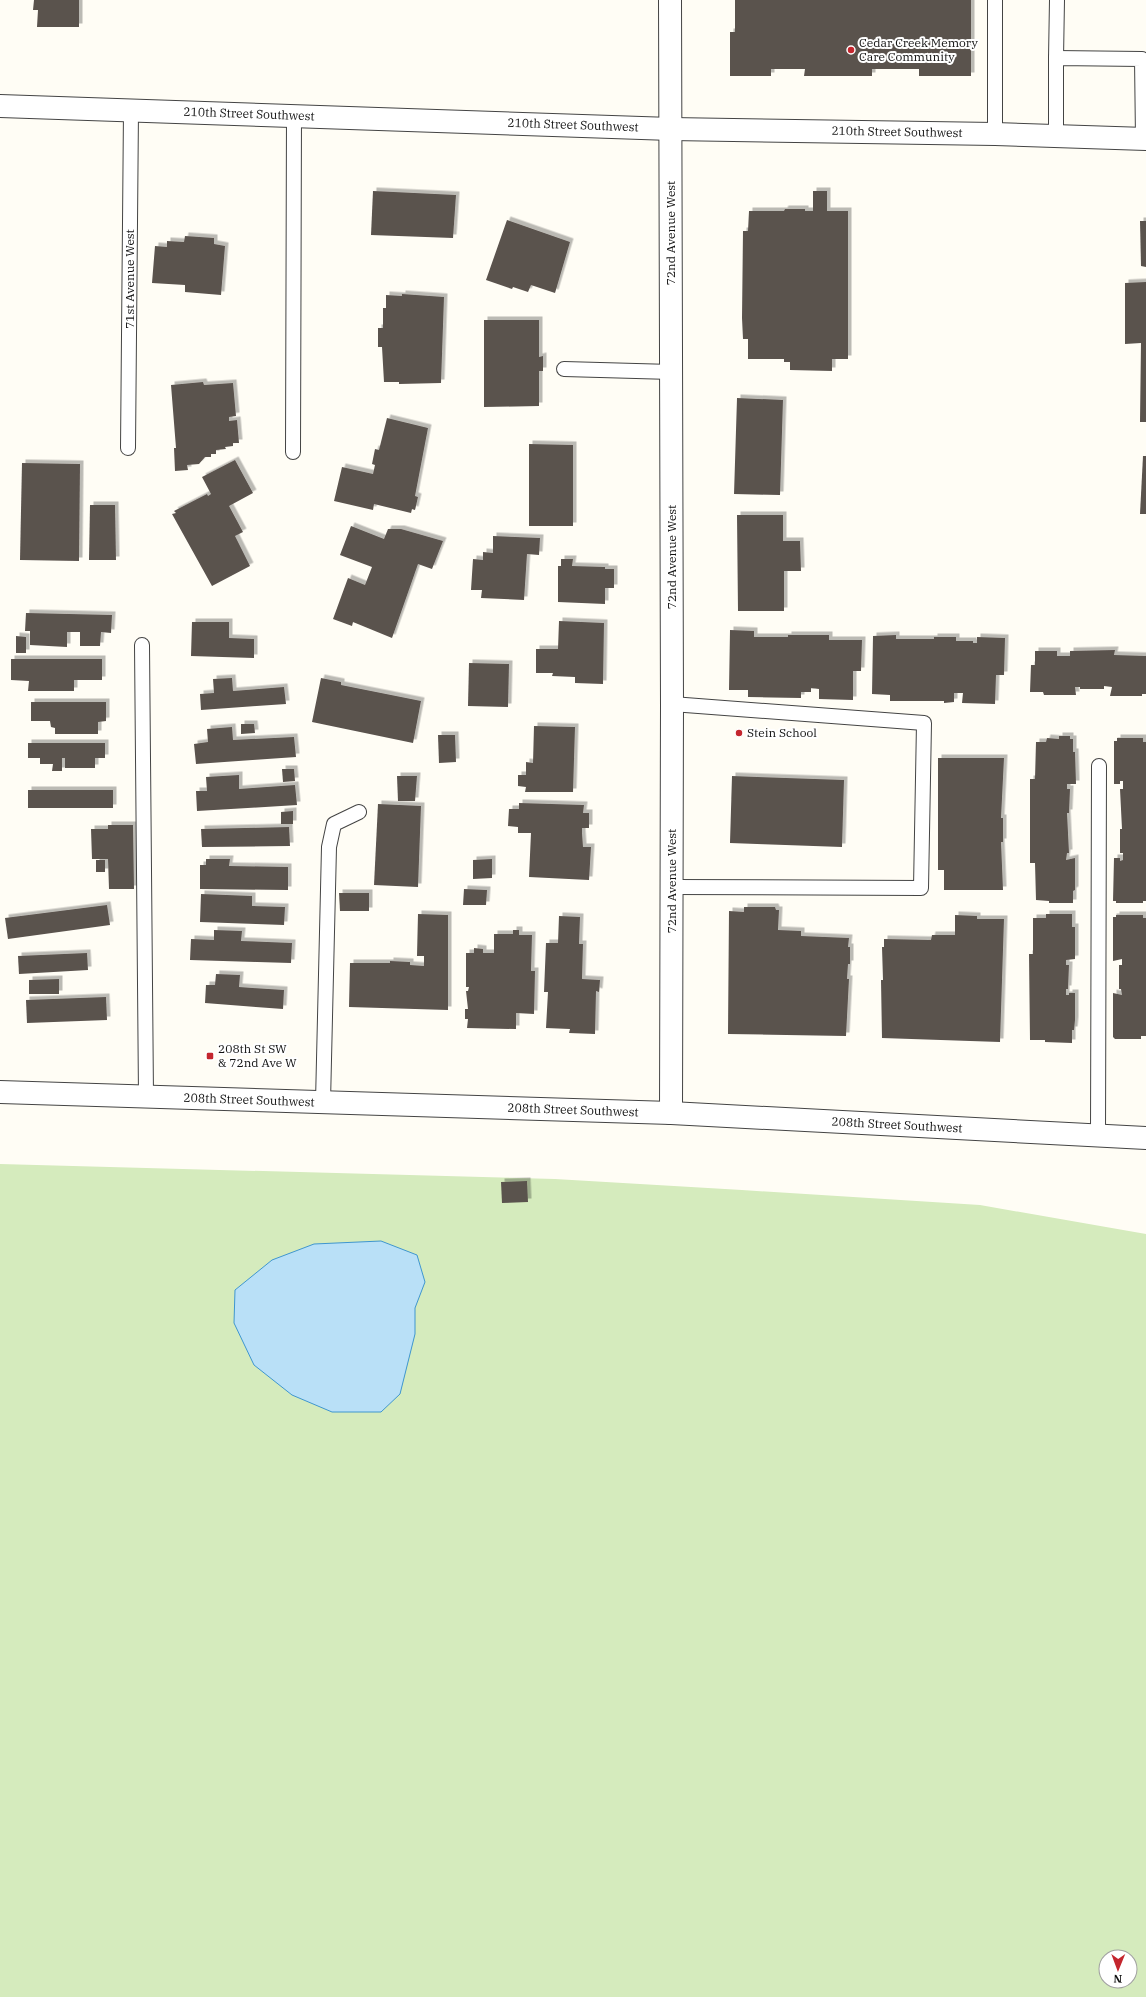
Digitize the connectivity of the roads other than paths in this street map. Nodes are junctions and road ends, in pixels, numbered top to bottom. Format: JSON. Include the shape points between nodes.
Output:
{"nodes":[{"id":1,"x":670,"y":0,"type":"edge"},
{"id":2,"x":995,"y":0,"type":"edge"},
{"id":3,"x":1057,"y":0,"type":"edge"},
{"id":4,"x":1056,"y":58,"type":"junction"},
{"id":5,"x":0,"y":106,"type":"edge"},
{"id":6,"x":131,"y":110,"type":"junction"},
{"id":7,"x":294,"y":115,"type":"junction"},
{"id":8,"x":671,"y":129,"type":"junction"},
{"id":9,"x":995,"y":134,"type":"junction"},
{"id":10,"x":1056,"y":136,"type":"junction"},
{"id":11,"x":1144,"y":139,"type":"edge"},
{"id":12,"x":564,"y":369,"type":"dead end"},
{"id":13,"x":672,"y":372,"type":"junction"},
{"id":14,"x":128,"y":448,"type":"dead end"},
{"id":15,"x":293,"y":452,"type":"dead end"},
{"id":16,"x":142,"y":645,"type":"dead end"},
{"id":17,"x":672,"y":704,"type":"junction"},
{"id":18,"x":1099,"y":766,"type":"dead end"},
{"id":19,"x":359,"y":812,"type":"dead end"},
{"id":20,"x":672,"y":887,"type":"junction"},
{"id":21,"x":0,"y":1092,"type":"edge"},
{"id":22,"x":146,"y":1096,"type":"junction"},
{"id":23,"x":323,"y":1102,"type":"junction"},
{"id":24,"x":671,"y":1113,"type":"junction"},
{"id":25,"x":1098,"y":1135,"type":"junction"},
{"id":26,"x":1146,"y":1138,"type":"edge"}],
"edges":[{"from":1,"to":8,"type":"street","name":"72nd Avenue West"},
{"from":2,"to":9,"type":"lane"},
{"from":3,"to":4,"type":"lane"},
{"from":4,"to":10,"type":"lane"},
{"from":4,"to":11,"type":"lane","via":[[1142,59]]},
{"from":5,"to":6,"type":"street","name":"210th Street Southwest"},
{"from":6,"to":7,"type":"street","name":"210th Street Southwest"},
{"from":6,"to":14,"type":"lane","name":"71st Avenue West"},
{"from":7,"to":8,"type":"street","name":"210th Street Southwest"},
{"from":7,"to":15,"type":"lane"},
{"from":8,"to":9,"type":"street","name":"210th Street Southwest"},
{"from":8,"to":13,"type":"street","name":"72nd Avenue West"},
{"from":9,"to":10,"type":"street","name":"210th Street Southwest"},
{"from":10,"to":11,"type":"street","name":"210th Street Southwest"},
{"from":12,"to":13,"type":"lane"},
{"from":13,"to":17,"type":"street","name":"72nd Avenue West"},
{"from":16,"to":22,"type":"lane"},
{"from":17,"to":20,"type":"street","name":"72nd Avenue West"},
{"from":17,"to":20,"type":"lane","via":[[924,723],[921,888]]},
{"from":18,"to":25,"type":"lane"},
{"from":19,"to":23,"type":"lane","via":[[334,824],[328,847]]},
{"from":20,"to":24,"type":"street","name":"72nd Avenue West"},
{"from":21,"to":22,"type":"street","name":"208th Street Southwest"},
{"from":22,"to":23,"type":"street","name":"208th Street Southwest"},
{"from":23,"to":24,"type":"street","name":"208th Street Southwest"},
{"from":24,"to":25,"type":"street","name":"208th Street Southwest"},
{"from":25,"to":26,"type":"street","name":"208th Street Southwest"}]}
